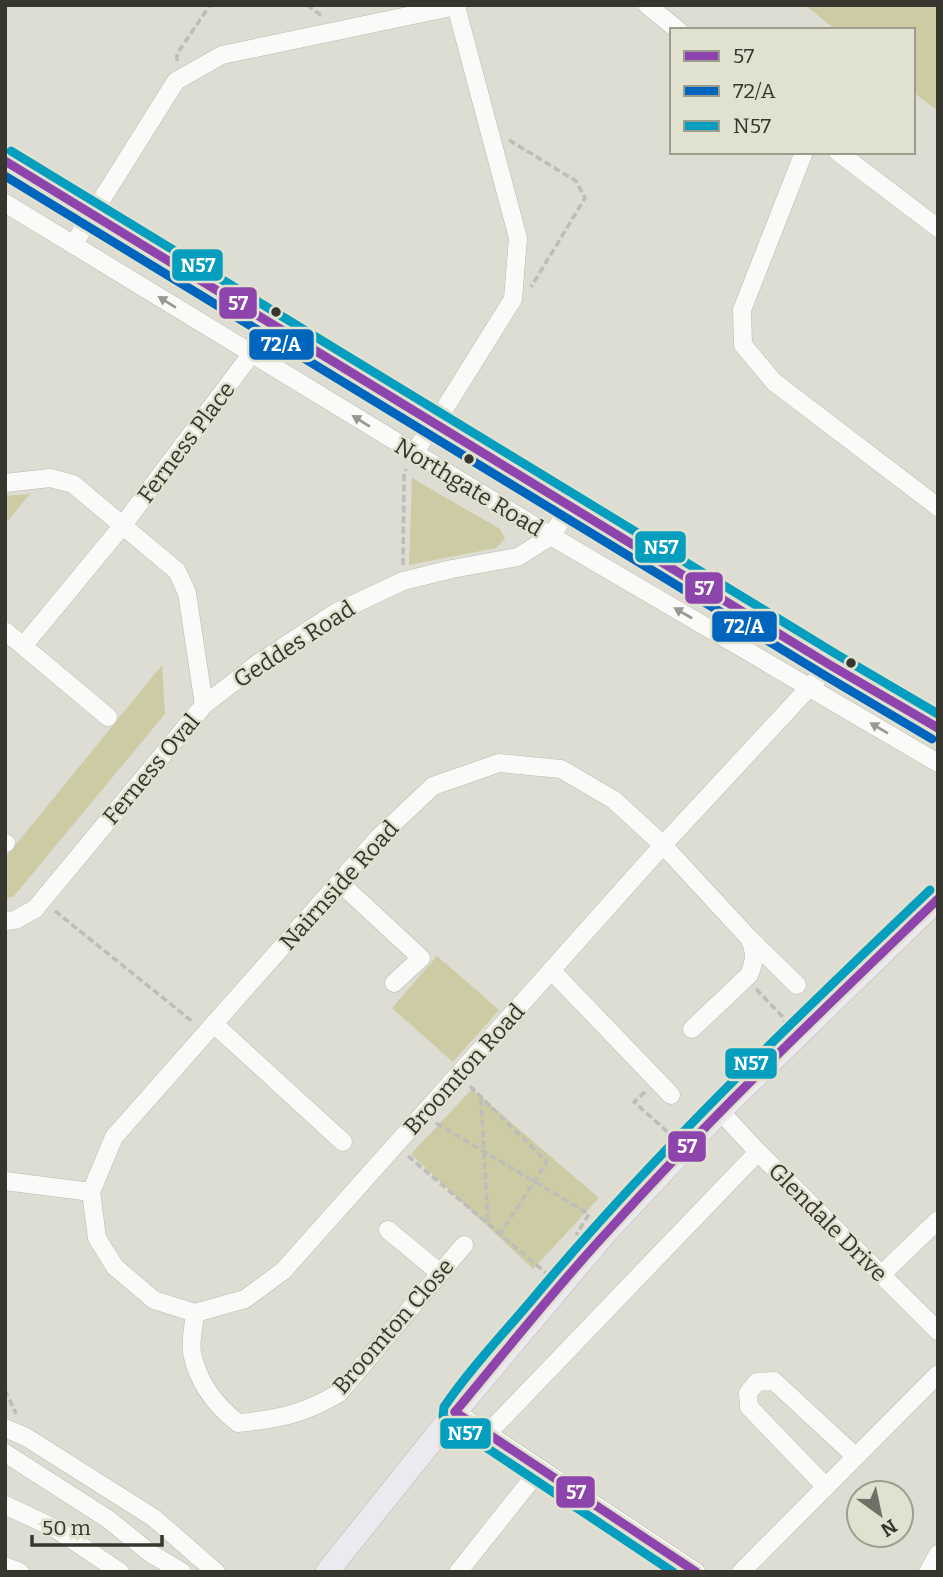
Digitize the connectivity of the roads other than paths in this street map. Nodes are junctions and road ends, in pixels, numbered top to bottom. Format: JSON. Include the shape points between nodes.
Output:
{"nodes":[{"id":1,"x":647,"y":5,"type":"edge"},
{"id":2,"x":457,"y":6,"type":"edge"},
{"id":3,"x":676,"y":28,"type":"edge"},
{"id":4,"x":803,"y":154,"type":"edge"},
{"id":5,"x":841,"y":154,"type":"edge"},
{"id":6,"x":5,"y":161,"type":"edge"},
{"id":7,"x":5,"y":203,"type":"edge"},
{"id":8,"x":92,"y":214,"type":"junction"},
{"id":9,"x":938,"y":228,"type":"edge"},
{"id":10,"x":74,"y":245,"type":"junction"},
{"id":11,"x":273,"y":325,"type":"junction"},
{"id":12,"x":252,"y":354,"type":"junction"},
{"id":13,"x":435,"y":424,"type":"junction"},
{"id":14,"x":413,"y":453,"type":"junction"},
{"id":15,"x":5,"y":483,"type":"edge"},
{"id":16,"x":571,"y":506,"type":"junction"},
{"id":17,"x":938,"y":507,"type":"edge"},
{"id":18,"x":123,"y":525,"type":"junction"},
{"id":19,"x":551,"y":536,"type":"junction"},
{"id":20,"x":5,"y":631,"type":"edge"},
{"id":21,"x":24,"y":645,"type":"junction"},
{"id":22,"x":830,"y":665,"type":"junction"},
{"id":23,"x":809,"y":687,"type":"junction"},
{"id":24,"x":204,"y":705,"type":"junction"},
{"id":25,"x":108,"y":717,"type":"dead end"},
{"id":26,"x":938,"y":728,"type":"edge"},
{"id":27,"x":938,"y":763,"type":"edge"},
{"id":28,"x":663,"y":845,"type":"junction"},
{"id":29,"x":339,"y":882,"type":"junction"},
{"id":30,"x":938,"y":899,"type":"edge"},
{"id":31,"x":5,"y":922,"type":"edge"},
{"id":32,"x":749,"y":938,"type":"junction"},
{"id":33,"x":551,"y":970,"type":"junction"},
{"id":34,"x":394,"y":983,"type":"dead end"},
{"id":35,"x":797,"y":985,"type":"dead end"},
{"id":36,"x":210,"y":1028,"type":"junction"},
{"id":37,"x":692,"y":1029,"type":"dead end"},
{"id":38,"x":671,"y":1095,"type":"dead end"},
{"id":39,"x":720,"y":1111,"type":"junction"},
{"id":40,"x":342,"y":1142,"type":"dead end"},
{"id":41,"x":758,"y":1152,"type":"junction"},
{"id":42,"x":5,"y":1181,"type":"edge"},
{"id":43,"x":91,"y":1192,"type":"junction"},
{"id":44,"x":938,"y":1220,"type":"edge"},
{"id":45,"x":388,"y":1230,"type":"dead end"},
{"id":46,"x":464,"y":1245,"type":"dead end"},
{"id":47,"x":440,"y":1273,"type":"junction"},
{"id":48,"x":881,"y":1275,"type":"junction"},
{"id":49,"x":195,"y":1313,"type":"junction"},
{"id":50,"x":938,"y":1331,"type":"edge"},
{"id":51,"x":938,"y":1374,"type":"edge"},
{"id":52,"x":455,"y":1412,"type":"junction"},
{"id":53,"x":5,"y":1427,"type":"edge"},
{"id":54,"x":487,"y":1434,"type":"junction"},
{"id":55,"x":5,"y":1453,"type":"edge"},
{"id":56,"x":855,"y":1456,"type":"junction"},
{"id":57,"x":540,"y":1469,"type":"junction"},
{"id":58,"x":826,"y":1487,"type":"junction"},
{"id":59,"x":5,"y":1505,"type":"edge"},
{"id":60,"x":938,"y":1554,"type":"edge"},
{"id":61,"x":5,"y":1566,"type":"edge"},
{"id":62,"x":20,"y":1572,"type":"edge"},
{"id":63,"x":120,"y":1572,"type":"edge"},
{"id":64,"x":182,"y":1572,"type":"edge"},
{"id":65,"x":216,"y":1572,"type":"edge"},
{"id":66,"x":327,"y":1572,"type":"edge"},
{"id":67,"x":458,"y":1572,"type":"edge"},
{"id":68,"x":696,"y":1572,"type":"edge"},
{"id":69,"x":741,"y":1572,"type":"edge"},
{"id":70,"x":928,"y":1572,"type":"edge"}],
"edges":[{"from":1,"to":3,"type":"street"},
{"from":2,"to":8,"type":"street","via":[[222,55],[176,81]]},
{"from":2,"to":13,"type":"street","via":[[518,238],[513,299]]},
{"from":4,"to":17,"type":"street","via":[[742,310],[743,345],[774,382]]},
{"from":5,"to":9,"type":"street"},
{"from":6,"to":8,"type":"street","name":"Northgate Road"},
{"from":7,"to":10,"type":"street","name":"Northgate Road"},
{"from":8,"to":10,"type":"street"},
{"from":8,"to":11,"type":"street","name":"Northgate Road"},
{"from":12,"to":10,"type":"street","name":"Northgate Road","one_way":true},
{"from":11,"to":12,"type":"street","name":"Ferness Place"},
{"from":11,"to":13,"type":"street","name":"Northgate Road"},
{"from":14,"to":12,"type":"street","name":"Northgate Road","one_way":true},
{"from":12,"to":18,"type":"street","name":"Ferness Place"},
{"from":13,"to":14,"type":"street"},
{"from":13,"to":16,"type":"street","name":"Northgate Road"},
{"from":14,"to":19,"type":"street","name":"Northgate Road"},
{"from":15,"to":18,"type":"street","name":"Ferness Oval","via":[[50,478],[72,484]]},
{"from":16,"to":19,"type":"street","name":"Geddes Road"},
{"from":16,"to":22,"type":"street","name":"Northgate Road"},
{"from":18,"to":21,"type":"street","name":"Ferness Place"},
{"from":18,"to":24,"type":"street","name":"Ferness Oval","via":[[177,572],[187,593]]},
{"from":23,"to":19,"type":"street","name":"Northgate Road","one_way":true},
{"from":19,"to":24,"type":"street","name":"Geddes Road","via":[[518,557],[403,582],[335,613]]},
{"from":20,"to":21,"type":"street"},
{"from":21,"to":25,"type":"street"},
{"from":22,"to":23,"type":"street","name":"Broomton Road"},
{"from":22,"to":26,"type":"street","name":"Northgate Road"},
{"from":27,"to":23,"type":"street","name":"Northgate Road","one_way":true},
{"from":23,"to":28,"type":"street","name":"Broomton Road"},
{"from":24,"to":31,"type":"street","name":"Ferness Oval","via":[[35,909]]},
{"from":28,"to":29,"type":"street","name":"Nairnside Road","via":[[614,800],[561,769],[499,763],[433,786]]},
{"from":28,"to":32,"type":"street","name":"Nairnside Road"},
{"from":28,"to":33,"type":"street","name":"Broomton Road"},
{"from":29,"to":34,"type":"street","via":[[421,958]]},
{"from":29,"to":36,"type":"street","name":"Nairnside Road"},
{"from":30,"to":39,"type":"main road"},
{"from":32,"to":35,"type":"street","name":"Nairnside Road"},
{"from":32,"to":37,"type":"street","via":[[755,950],[754,964],[746,978]]},
{"from":33,"to":38,"type":"street"},
{"from":33,"to":49,"type":"street","name":"Broomton Road","via":[[283,1271],[245,1299]]},
{"from":36,"to":40,"type":"street"},
{"from":36,"to":43,"type":"street","name":"Nairnside Road","via":[[114,1138]]},
{"from":39,"to":41,"type":"street","name":"Glendale Drive"},
{"from":39,"to":52,"type":"main road","via":[[589,1252]]},
{"from":41,"to":48,"type":"street","name":"Glendale Drive"},
{"from":41,"to":54,"type":"street"},
{"from":42,"to":43,"type":"street"},
{"from":43,"to":49,"type":"street","via":[[97,1238],[115,1266],[154,1300]]},
{"from":44,"to":48,"type":"street"},
{"from":45,"to":47,"type":"street"},
{"from":46,"to":47,"type":"street","name":"Broomton Close"},
{"from":47,"to":49,"type":"street","name":"Broomton Close","via":[[339,1393],[312,1409],[272,1420],[238,1423],[220,1409],[204,1386],[192,1352]]},
{"from":48,"to":50,"type":"street","name":"Glendale Drive"},
{"from":51,"to":56,"type":"street"},
{"from":52,"to":54,"type":"street"},
{"from":52,"to":66,"type":"main road"},
{"from":53,"to":65,"type":"street","via":[[153,1518]]},
{"from":54,"to":57,"type":"street"},
{"from":55,"to":64,"type":"street"},
{"from":56,"to":58,"type":"street"},
{"from":56,"to":58,"type":"street","via":[[774,1381],[757,1382],[748,1393],[749,1407]]},
{"from":57,"to":67,"type":"street"},
{"from":57,"to":68,"type":"street"},
{"from":58,"to":69,"type":"street"},
{"from":59,"to":63,"type":"street","via":[[56,1529]]},
{"from":60,"to":70,"type":"street"},
{"from":61,"to":62,"type":"street"}]}
